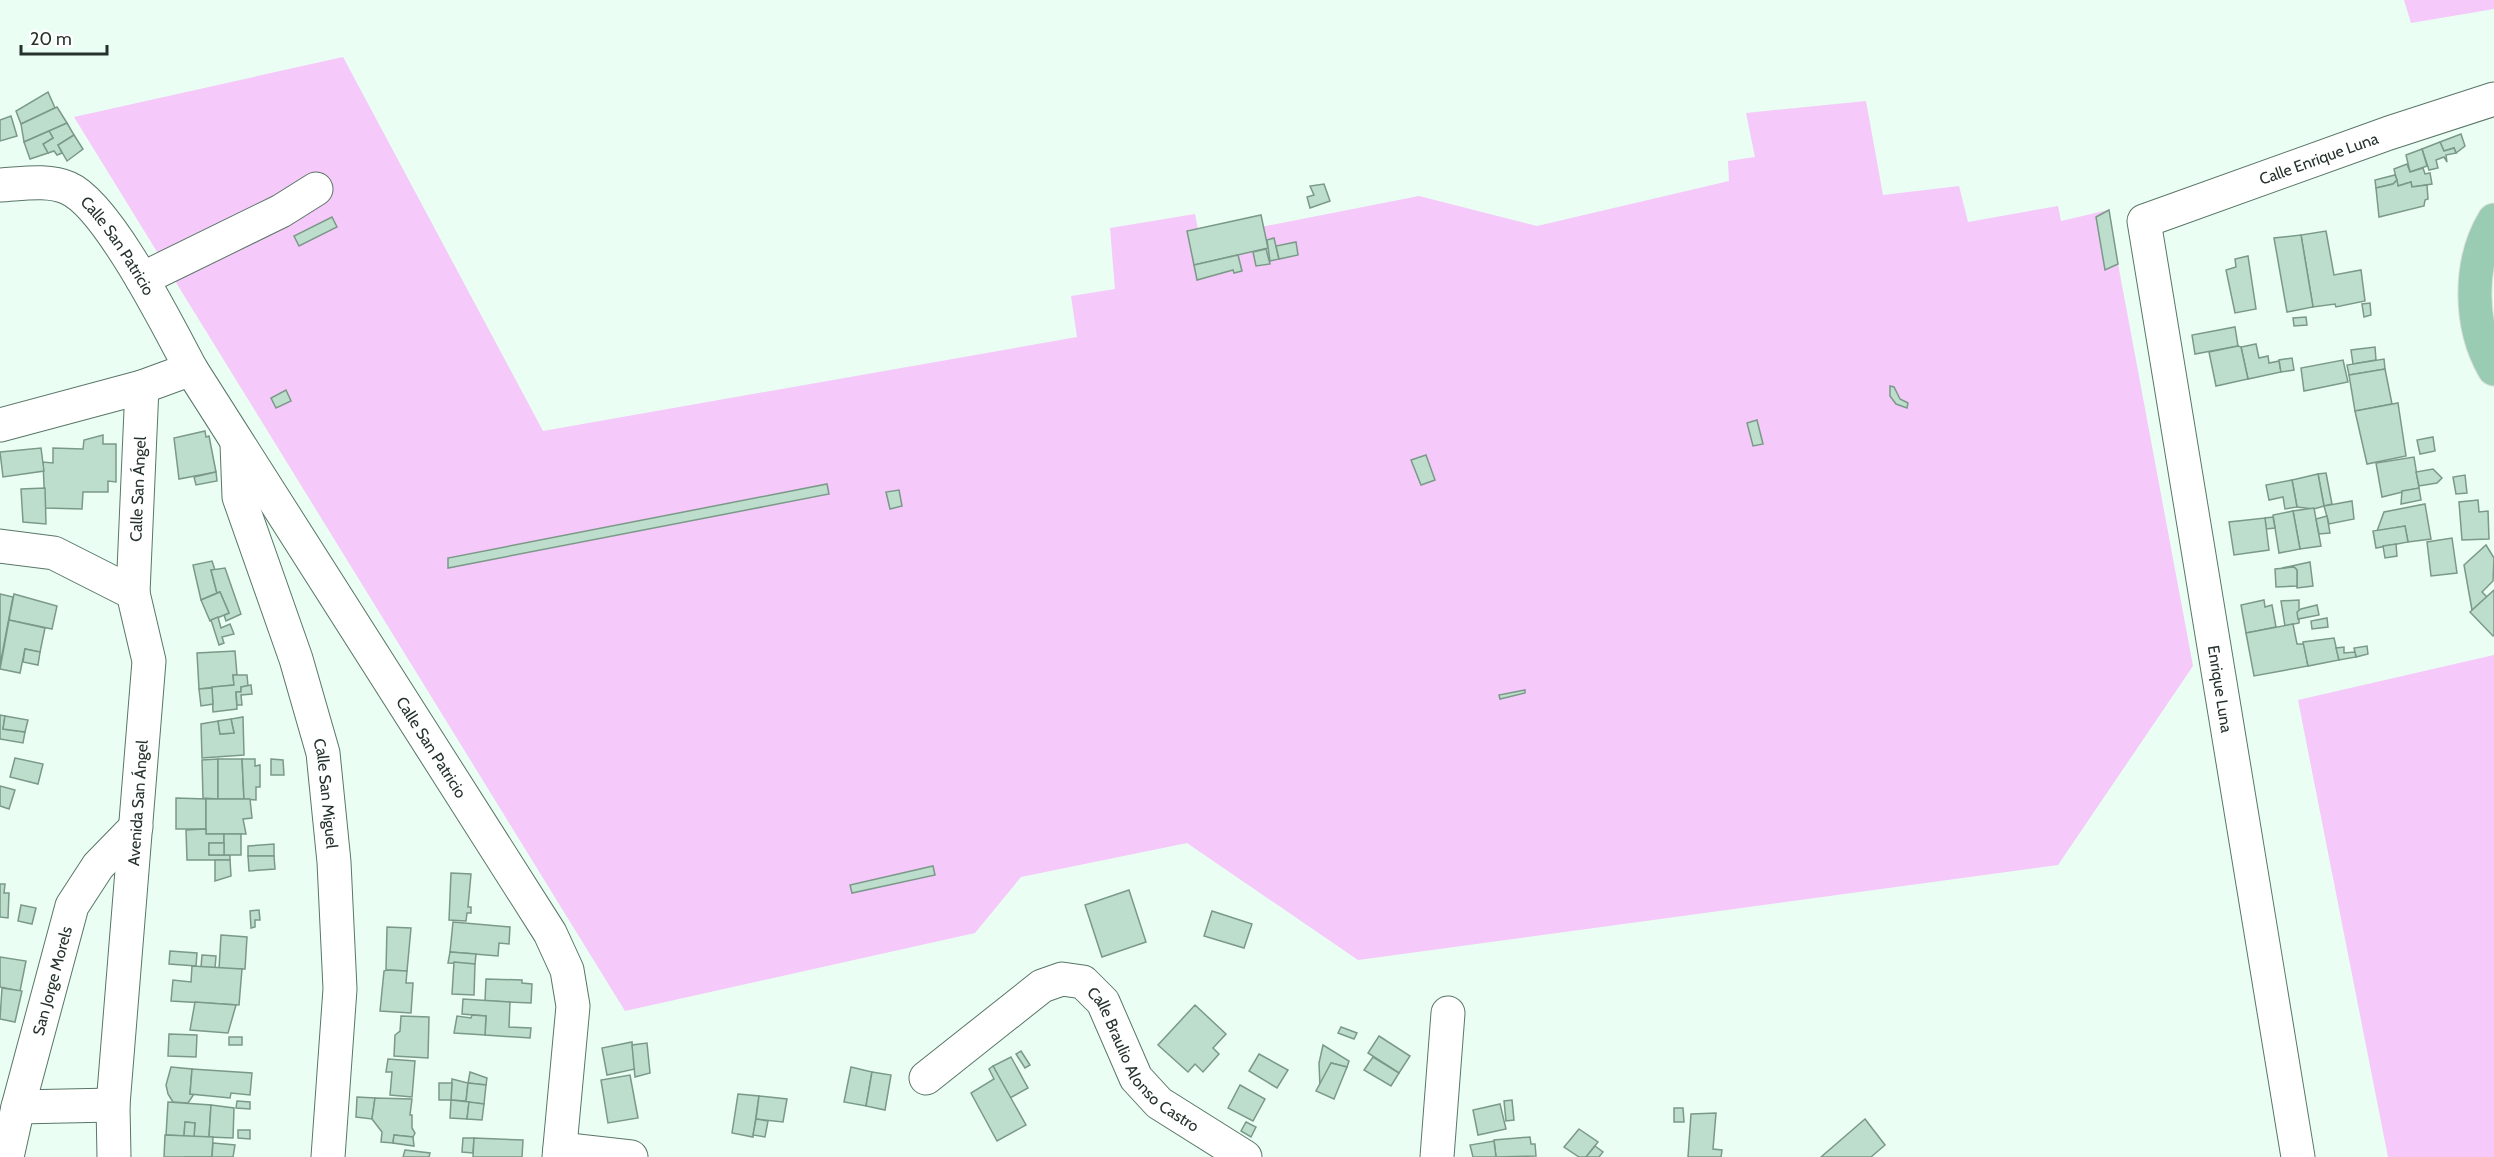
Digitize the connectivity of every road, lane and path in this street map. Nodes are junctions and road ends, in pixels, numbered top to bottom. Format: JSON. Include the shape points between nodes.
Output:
{"nodes":[{"id":1,"x":2494,"y":99,"type":"edge"},
{"id":2,"x":0,"y":185,"type":"edge"},
{"id":3,"x":316,"y":189,"type":"dead end"},
{"id":4,"x":2494,"y":220,"type":"edge"},
{"id":5,"x":2137,"y":236,"type":"joint"},
{"id":6,"x":142,"y":279,"type":"junction"},
{"id":7,"x":190,"y":369,"type":"junction"},
{"id":8,"x":2494,"y":369,"type":"edge"},
{"id":9,"x":142,"y":387,"type":"junction"},
{"id":10,"x":0,"y":425,"type":"edge"},
{"id":11,"x":237,"y":442,"type":"junction"},
{"id":12,"x":0,"y":546,"type":"edge"},
{"id":13,"x":133,"y":593,"type":"junction"},
{"id":14,"x":136,"y":827,"type":"junction"},
{"id":15,"x":1448,"y":1013,"type":"dead end"},
{"id":16,"x":926,"y":1078,"type":"dead end"},
{"id":17,"x":114,"y":1105,"type":"junction"},
{"id":18,"x":18,"y":1107,"type":"junction"},
{"id":19,"x":559,"y":1153,"type":"edge"},
{"id":20,"x":7,"y":1157,"type":"edge"},
{"id":21,"x":114,"y":1157,"type":"edge"},
{"id":22,"x":328,"y":1157,"type":"edge"},
{"id":23,"x":631,"y":1157,"type":"edge"},
{"id":24,"x":1245,"y":1157,"type":"edge"},
{"id":25,"x":1437,"y":1157,"type":"edge"},
{"id":26,"x":2298,"y":1157,"type":"edge"}],
"edges":[{"from":1,"to":5,"type":"street","name":"Calle Enrique Luna","via":[[2389,133]]},
{"from":2,"to":6,"type":"street","name":"Calle San Patricio","via":[[42,183],[68,188],[89,202]]},
{"from":3,"to":6,"type":"street","via":[[281,211]]},
{"from":4,"to":8,"type":"main road","via":[[2484,236],[2474,285],[2483,350]]},
{"from":5,"to":26,"type":"street","name":"Enrique Luna"},
{"from":6,"to":7,"type":"street","name":"Calle San Patricio"},
{"from":7,"to":9,"type":"street"},
{"from":7,"to":11,"type":"street","name":"Calle San Patricio"},
{"from":9,"to":10,"type":"street"},
{"from":9,"to":13,"type":"street","name":"Calle San Ángel"},
{"from":11,"to":19,"type":"street","name":"Calle San Patricio","via":[[550,933],[567,970],[573,1006]]},
{"from":11,"to":22,"type":"street","name":"Calle San Miguel","via":[[239,497],[296,658],[323,753],[334,862],[340,989]]},
{"from":12,"to":13,"type":"street","via":[[54,553]]},
{"from":13,"to":14,"type":"street","name":"Avenida San Ángel","via":[[149,661]]},
{"from":14,"to":17,"type":"street","name":"Avenida San Ángel"},
{"from":14,"to":18,"type":"street","name":"San Jorge Morels","via":[[98,866],[72,906]]},
{"from":15,"to":25,"type":"street"},
{"from":16,"to":24,"type":"street","name":"Calle Braulio Alonso Castro","via":[[1042,986],[1062,979],[1083,982],[1103,1002],[1136,1078],[1159,1103]]},
{"from":17,"to":18,"type":"street"},
{"from":17,"to":21,"type":"street","name":"Avenida San Ángel"},
{"from":18,"to":20,"type":"street","name":"San Jorge Morels"},
{"from":19,"to":23,"type":"street"}]}
